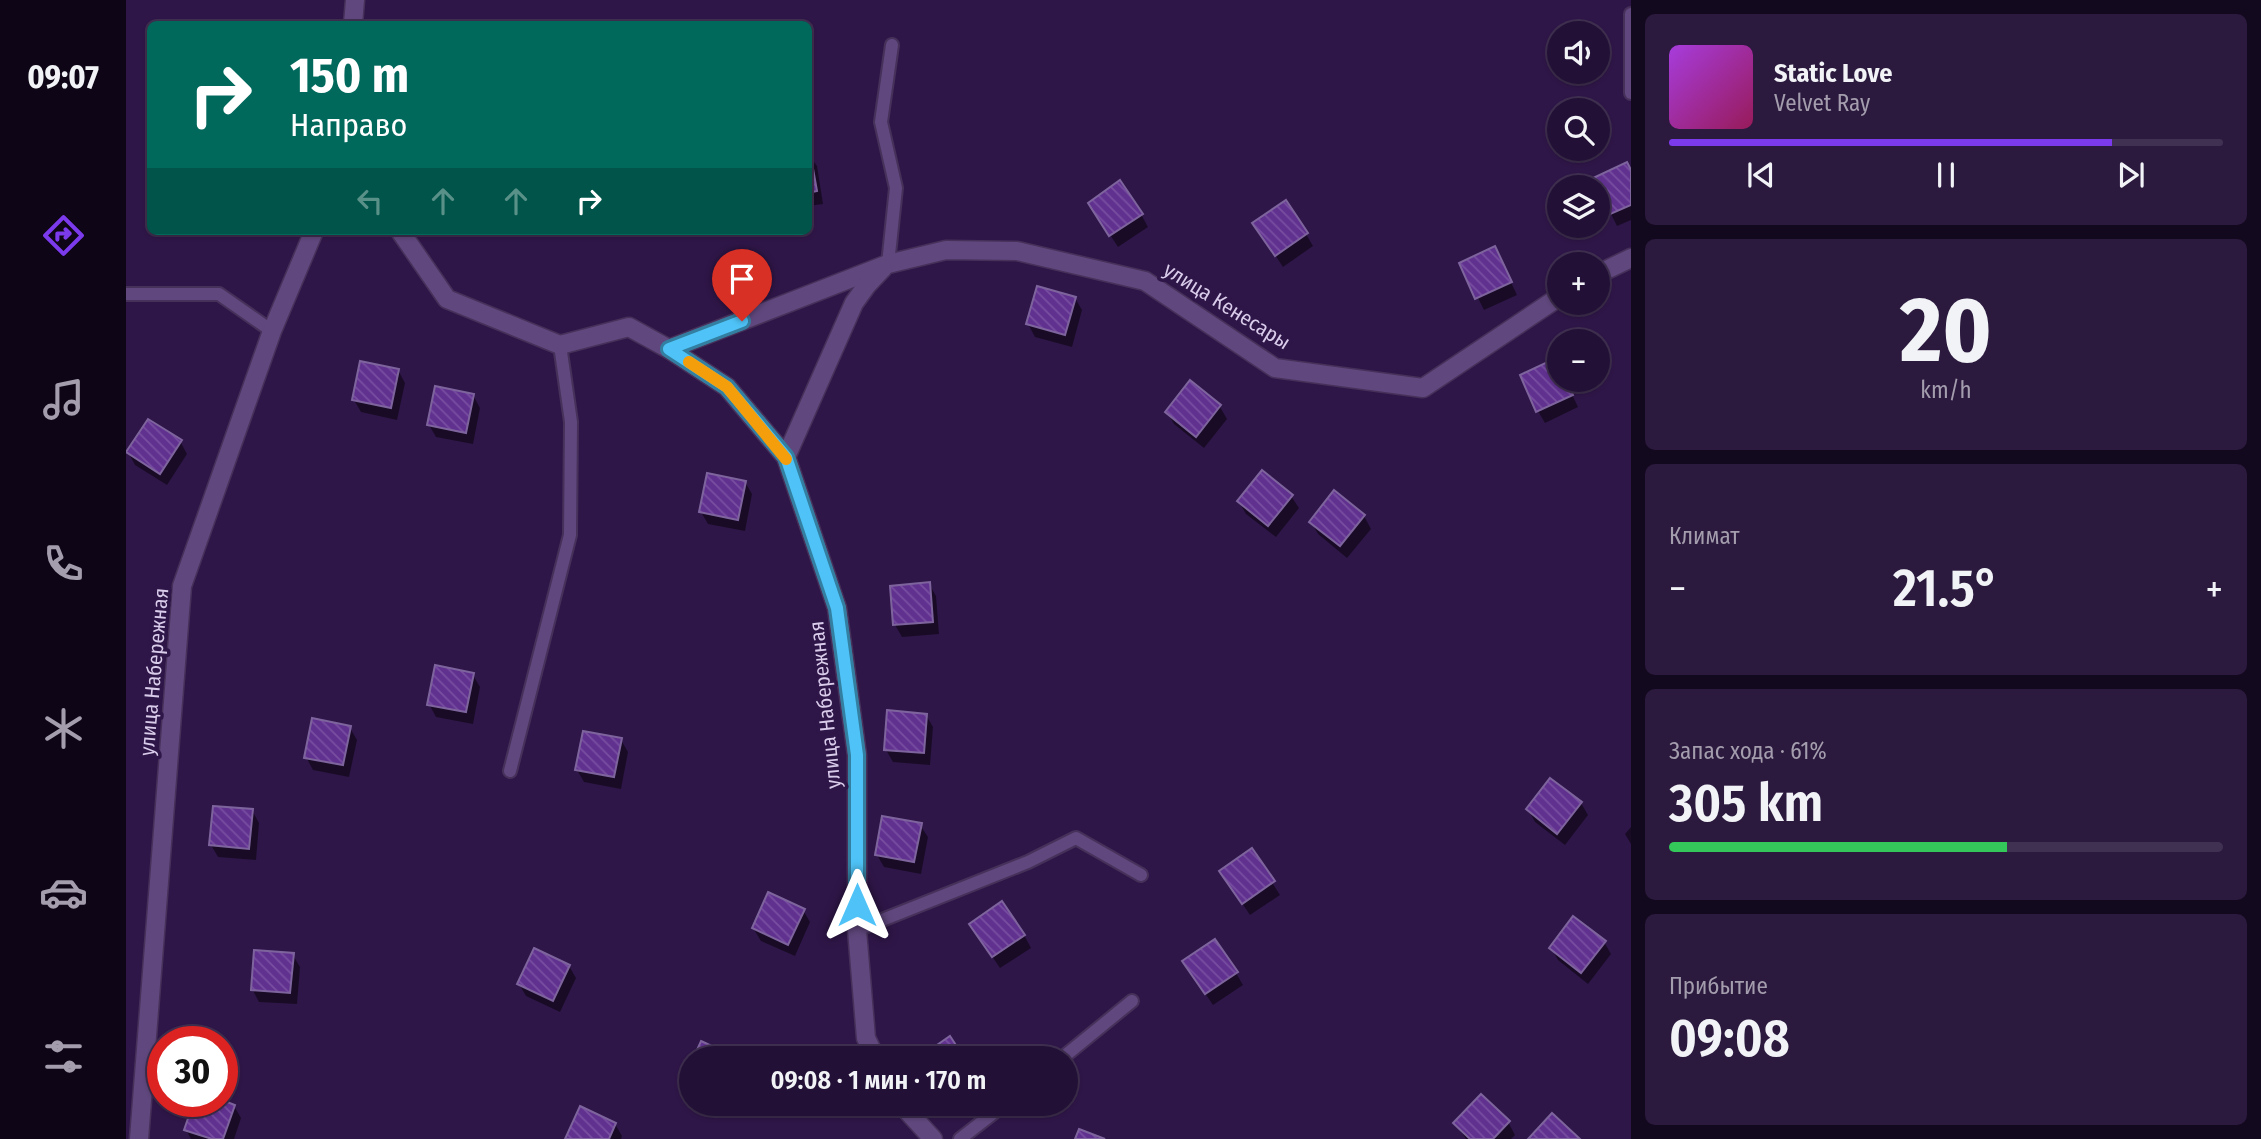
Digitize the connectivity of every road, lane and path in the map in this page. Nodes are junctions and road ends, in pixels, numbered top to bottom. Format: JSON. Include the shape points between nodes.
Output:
{"nodes":[{"id":1,"x":355,"y":0,"type":"edge"},
{"id":2,"x":1631,"y":13,"type":"edge"},
{"id":3,"x":353,"y":21,"type":"edge"},
{"id":4,"x":892,"y":45,"type":"dead end"},
{"id":5,"x":1631,"y":93,"type":"edge"},
{"id":6,"x":312,"y":235,"type":"edge"},
{"id":7,"x":403,"y":235,"type":"edge"},
{"id":8,"x":1631,"y":258,"type":"edge"},
{"id":9,"x":888,"y":264,"type":"junction"},
{"id":10,"x":1610,"y":268,"type":"edge"},
{"id":11,"x":126,"y":294,"type":"edge"},
{"id":12,"x":1547,"y":305,"type":"edge"},
{"id":13,"x":272,"y":331,"type":"junction"},
{"id":14,"x":560,"y":345,"type":"junction"},
{"id":15,"x":669,"y":349,"type":"junction"},
{"id":16,"x":786,"y":457,"type":"junction"},
{"id":17,"x":510,"y":771,"type":"dead end"},
{"id":18,"x":1141,"y":875,"type":"dead end"},
{"id":19,"x":857,"y":930,"type":"junction"},
{"id":20,"x":1132,"y":1001,"type":"dead end"},
{"id":21,"x":870,"y":1046,"type":"edge"},
{"id":22,"x":1077,"y":1046,"type":"edge"},
{"id":23,"x":912,"y":1116,"type":"edge"},
{"id":24,"x":990,"y":1116,"type":"edge"},
{"id":25,"x":139,"y":1139,"type":"edge"},
{"id":26,"x":933,"y":1139,"type":"edge"},
{"id":27,"x":960,"y":1139,"type":"edge"}],
"edges":[{"from":1,"to":3,"type":"street"},
{"from":2,"to":5,"type":"lane"},
{"from":4,"to":9,"type":"lane","via":[[881,121],[896,188]]},
{"from":6,"to":13,"type":"street","name":"улица Набережная"},
{"from":7,"to":14,"type":"street","via":[[447,299]]},
{"from":8,"to":10,"type":"street"},
{"from":9,"to":12,"type":"street","name":"улица Кенесары","via":[[946,250],[1017,251],[1145,281],[1275,368],[1423,388]]},
{"from":9,"to":15,"type":"street","name":"улица Кенесары"},
{"from":9,"to":16,"type":"street","via":[[854,303]]},
{"from":11,"to":13,"type":"lane","via":[[219,294]]},
{"from":13,"to":25,"type":"street","name":"улица Набережная","via":[[182,586]]},
{"from":14,"to":15,"type":"street","name":"улица Набережная","via":[[629,327]]},
{"from":14,"to":17,"type":"lane","via":[[571,422],[570,535]]},
{"from":15,"to":16,"type":"street","name":"улица Набережная","via":[[727,387]]},
{"from":16,"to":19,"type":"street","name":"улица Набережная","via":[[837,608],[857,755]]},
{"from":18,"to":19,"type":"lane","via":[[1076,838]]},
{"from":19,"to":21,"type":"street","name":"улица Набережная"},
{"from":20,"to":22,"type":"lane"},
{"from":23,"to":26,"type":"street"},
{"from":24,"to":27,"type":"lane"}]}
